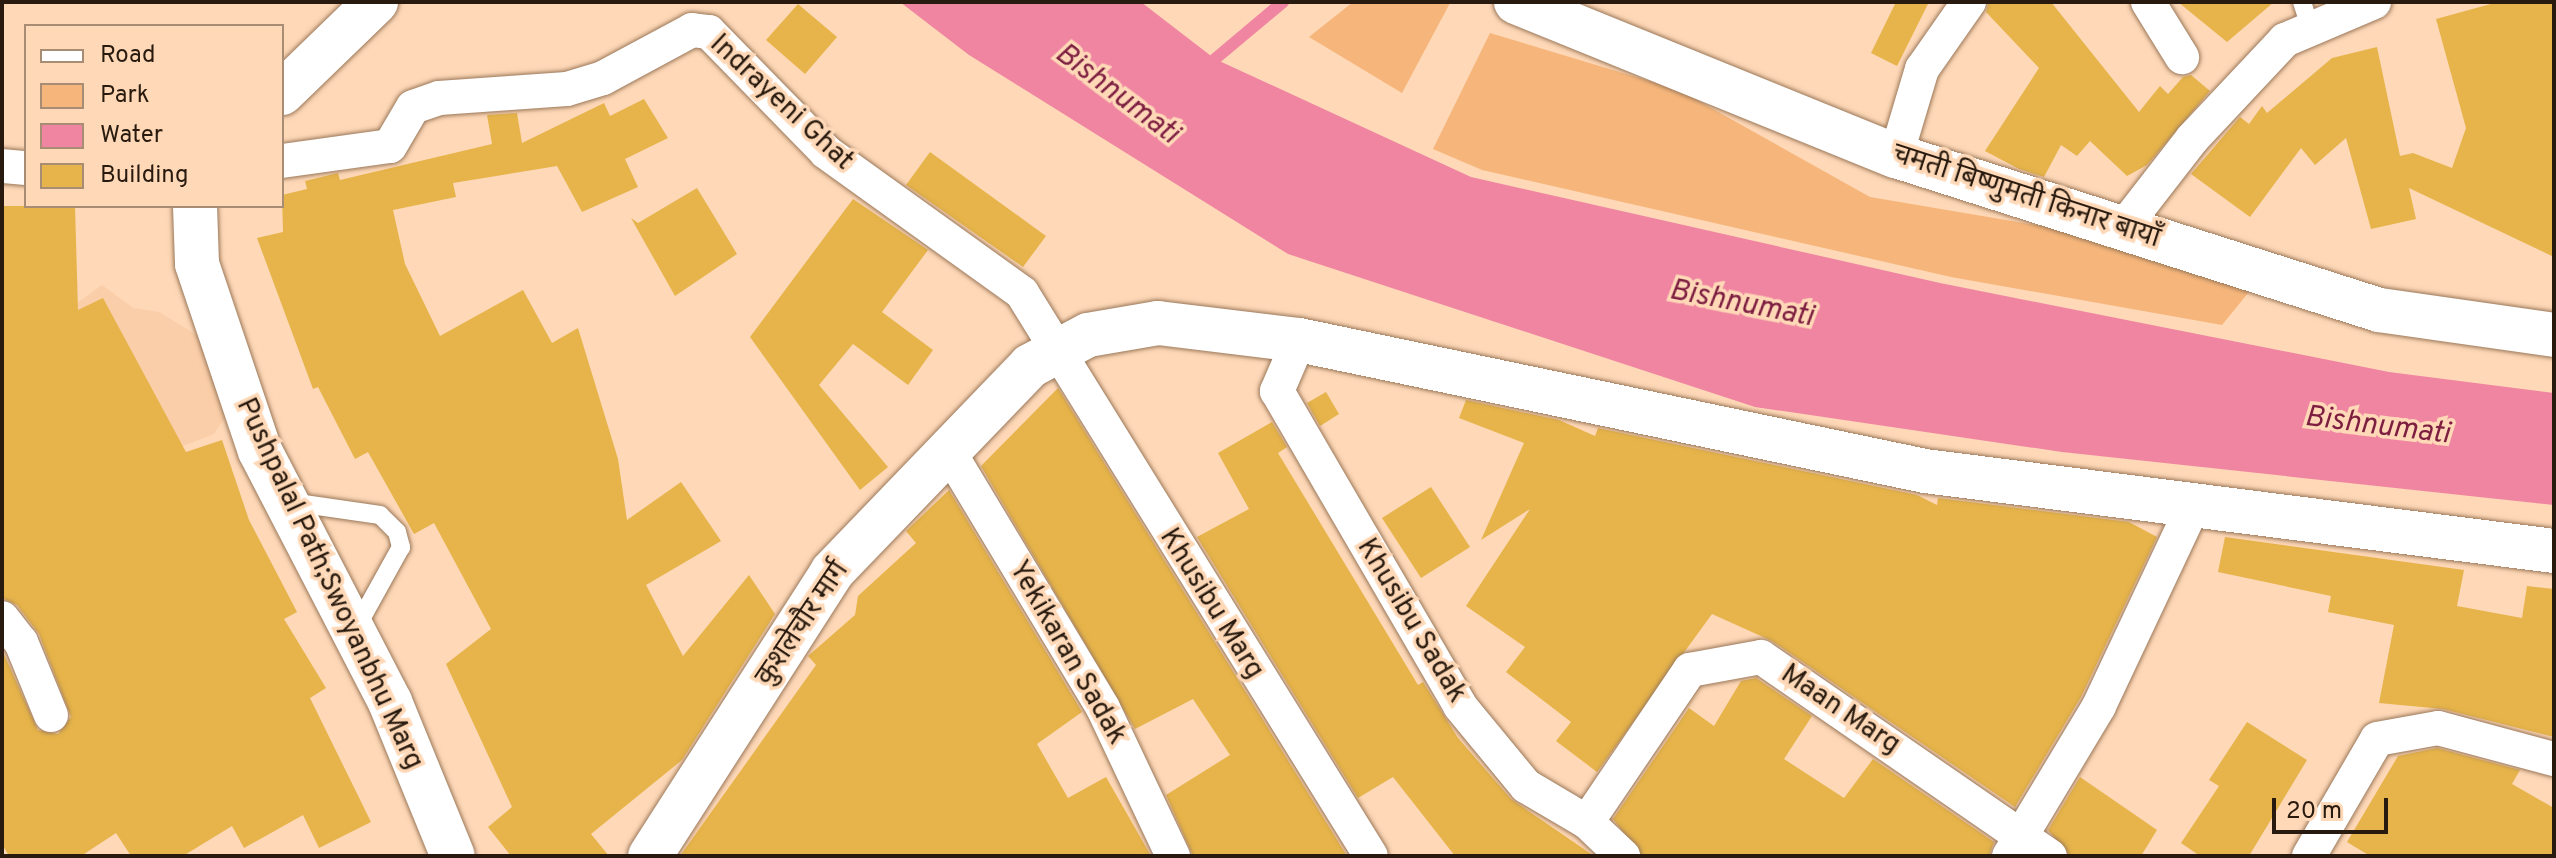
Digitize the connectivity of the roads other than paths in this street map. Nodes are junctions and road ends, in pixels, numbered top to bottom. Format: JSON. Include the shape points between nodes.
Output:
{"nodes":[{"id":1,"x":376,"y":2,"type":"edge"},
{"id":2,"x":1516,"y":2,"type":"edge"},
{"id":3,"x":1969,"y":2,"type":"edge"},
{"id":4,"x":2148,"y":2,"type":"edge"},
{"id":5,"x":2374,"y":2,"type":"edge"},
{"id":6,"x":2306,"y":14,"type":"edge"},
{"id":7,"x":2182,"y":57,"type":"dead end"},
{"id":8,"x":284,"y":91,"type":"edge"},
{"id":9,"x":1896,"y":156,"type":"junction"},
{"id":10,"x":284,"y":161,"type":"edge"},
{"id":11,"x":2,"y":166,"type":"edge"},
{"id":12,"x":24,"y":168,"type":"edge"},
{"id":13,"x":195,"y":208,"type":"edge"},
{"id":14,"x":2123,"y":228,"type":"junction"},
{"id":15,"x":2554,"y":335,"type":"edge"},
{"id":16,"x":1299,"y":340,"type":"junction"},
{"id":17,"x":1054,"y":351,"type":"junction"},
{"id":18,"x":951,"y":455,"type":"junction"},
{"id":19,"x":283,"y":501,"type":"junction"},
{"id":20,"x":2195,"y":502,"type":"junction"},
{"id":21,"x":2554,"y":551,"type":"edge"},
{"id":22,"x":2,"y":618,"type":"edge"},
{"id":23,"x":355,"y":630,"type":"junction"},
{"id":24,"x":51,"y":715,"type":"dead end"},
{"id":25,"x":2554,"y":759,"type":"edge"},
{"id":26,"x":1587,"y":822,"type":"junction"},
{"id":27,"x":2016,"y":845,"type":"edge"},
{"id":28,"x":453,"y":856,"type":"edge"},
{"id":29,"x":650,"y":856,"type":"edge"},
{"id":30,"x":1173,"y":856,"type":"edge"},
{"id":31,"x":1371,"y":856,"type":"edge"},
{"id":32,"x":1623,"y":856,"type":"edge"},
{"id":33,"x":2050,"y":856,"type":"edge"},
{"id":34,"x":2309,"y":856,"type":"edge"}],
"edges":[{"from":1,"to":8,"type":"main road"},
{"from":2,"to":9,"type":"main road","name":"चमती बिष्णुमती किनार बायाँ"},
{"from":3,"to":9,"type":"street","via":[[1922,69]]},
{"from":4,"to":7,"type":"street"},
{"from":5,"to":6,"type":"street"},
{"from":6,"to":14,"type":"street","via":[[2153,185]]},
{"from":9,"to":14,"type":"main road","name":"चमती बिष्णुमती किनार बायाँ"},
{"from":10,"to":17,"type":"street","name":"Indrayeni Ghat","via":[[390,146],[413,107],[439,98],[567,89],[603,78],[692,30],[709,32],[826,152],[1022,293]]},
{"from":11,"to":12,"type":"street"},
{"from":13,"to":19,"type":"main road","name":"Pushpalal Path;Swoyanbhu Marg","via":[[197,264]]},
{"from":14,"to":15,"type":"main road","name":"चमती बिष्णुमती किनार बायाँ","via":[[2379,310]]},
{"from":16,"to":17,"type":"main road","name":"कुशलेचौर मार्ग","via":[[1158,323],[1088,335]]},
{"from":16,"to":20,"type":"main road","name":"कुशलेचौर मार्ग","via":[[1925,471]]},
{"from":16,"to":26,"type":"street","name":"Khusibu Sadak","via":[[1277,391],[1427,653],[1526,786]]},
{"from":17,"to":18,"type":"main road","name":"कुशलेचौर मार्ग","via":[[1030,366]]},
{"from":17,"to":31,"type":"street","name":"Khusibu Marg"},
{"from":18,"to":29,"type":"main road","name":"कुशलेचौर मार्ग","via":[[832,572]]},
{"from":18,"to":30,"type":"street","name":"Yekikaran Sadak","via":[[1103,708]]},
{"from":19,"to":23,"type":"main road","name":"Pushpalal Path;Swoyanbhu Marg"},
{"from":19,"to":23,"type":"lane","via":[[380,515],[397,532],[401,547]]},
{"from":20,"to":21,"type":"main road","name":"कुशलेचौर मार्ग"},
{"from":20,"to":27,"type":"street","via":[[2099,706]]},
{"from":22,"to":24,"type":"street","via":[[21,642]]},
{"from":23,"to":28,"type":"main road","name":"Pushpalal Path;Swoyanbhu Marg"},
{"from":25,"to":34,"type":"street","via":[[2438,728],[2377,739]]},
{"from":26,"to":27,"type":"street","name":"Maan Marg","via":[[1690,670],[1761,657]]},
{"from":26,"to":32,"type":"street","name":"Khusibu Sadak"},
{"from":27,"to":33,"type":"street","name":"Maan Marg"}]}
